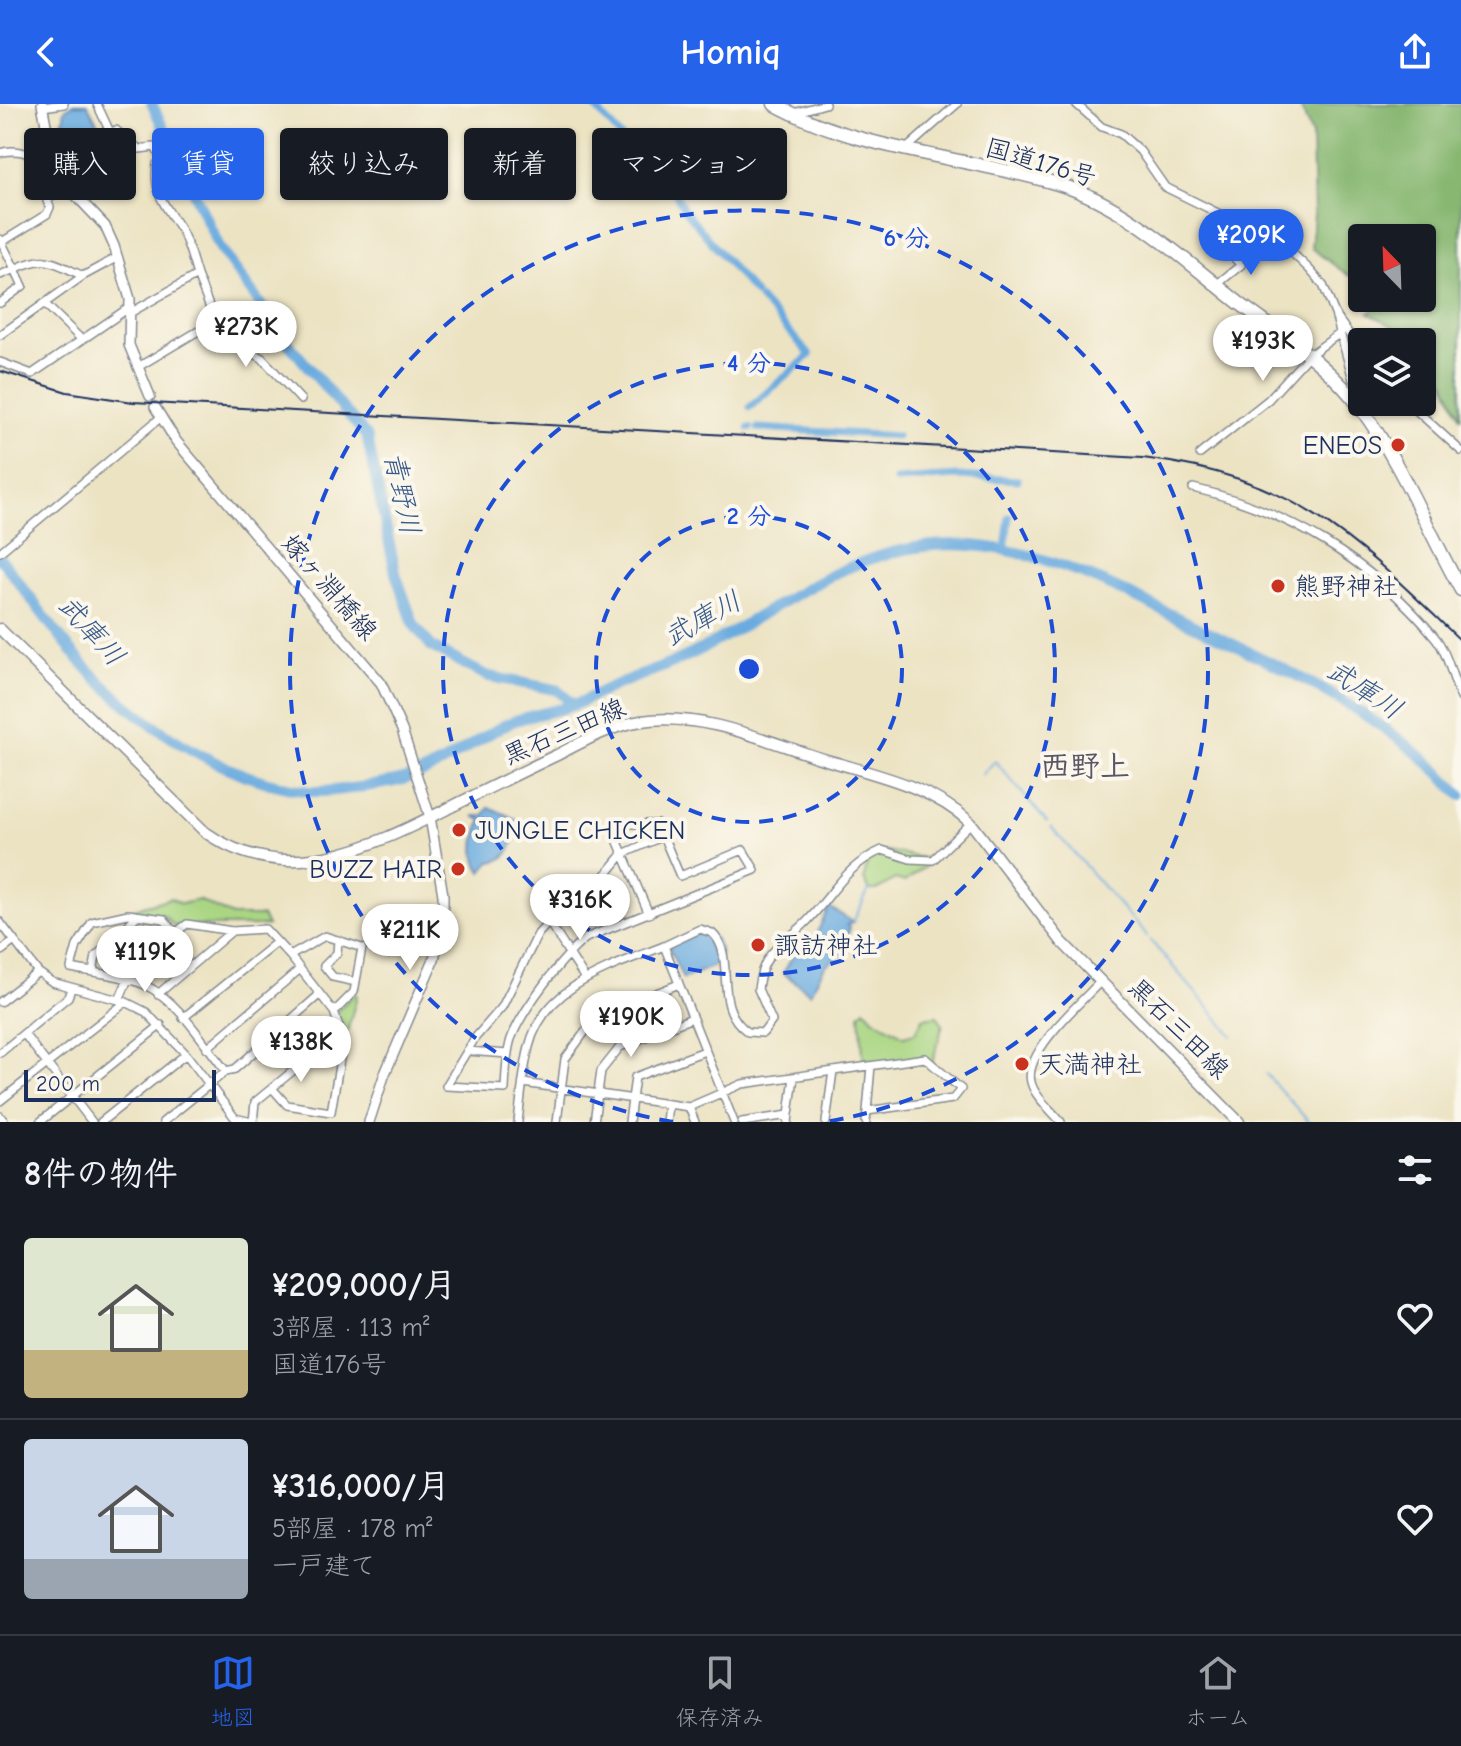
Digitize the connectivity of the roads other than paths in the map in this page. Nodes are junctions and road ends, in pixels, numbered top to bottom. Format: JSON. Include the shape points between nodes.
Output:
{"nodes":[{"id":1,"x":64,"y":104,"type":"edge"},
{"id":2,"x":97,"y":104,"type":"edge"},
{"id":3,"x":774,"y":104,"type":"edge"},
{"id":4,"x":825,"y":104,"type":"edge"},
{"id":5,"x":957,"y":104,"type":"edge"},
{"id":6,"x":1076,"y":104,"type":"edge"},
{"id":7,"x":42,"y":105,"type":"edge"},
{"id":8,"x":792,"y":114,"type":"junction"},
{"id":9,"x":48,"y":128,"type":"edge"},
{"id":10,"x":108,"y":128,"type":"edge"},
{"id":11,"x":906,"y":149,"type":"junction"},
{"id":12,"x":24,"y":151,"type":"edge"},
{"id":13,"x":0,"y":153,"type":"edge"},
{"id":14,"x":48,"y":200,"type":"edge"},
{"id":15,"x":80,"y":200,"type":"edge"},
{"id":16,"x":161,"y":200,"type":"edge"},
{"id":17,"x":1,"y":240,"type":"edge"},
{"id":18,"x":118,"y":257,"type":"junction"},
{"id":19,"x":1236,"y":260,"type":"dead end"},
{"id":20,"x":15,"y":269,"type":"junction"},
{"id":21,"x":0,"y":275,"type":"edge"},
{"id":22,"x":197,"y":275,"type":"junction"},
{"id":23,"x":83,"y":276,"type":"junction"},
{"id":24,"x":1216,"y":285,"type":"junction"},
{"id":25,"x":0,"y":303,"type":"edge"},
{"id":26,"x":45,"y":304,"type":"junction"},
{"id":27,"x":130,"y":310,"type":"junction"},
{"id":28,"x":1335,"y":314,"type":"junction"},
{"id":29,"x":215,"y":321,"type":"junction"},
{"id":30,"x":1348,"y":332,"type":"edge"},
{"id":31,"x":1339,"y":334,"type":"junction"},
{"id":32,"x":0,"y":335,"type":"edge"},
{"id":33,"x":81,"y":339,"type":"junction"},
{"id":34,"x":1308,"y":356,"type":"junction"},
{"id":35,"x":0,"y":362,"type":"edge"},
{"id":36,"x":1348,"y":364,"type":"edge"},
{"id":37,"x":138,"y":367,"type":"junction"},
{"id":38,"x":1348,"y":394,"type":"edge"},
{"id":39,"x":150,"y":396,"type":"dead end"},
{"id":40,"x":301,"y":400,"type":"dead end"},
{"id":41,"x":155,"y":407,"type":"dead end"},
{"id":42,"x":1365,"y":416,"type":"edge"},
{"id":43,"x":1422,"y":416,"type":"edge"},
{"id":44,"x":160,"y":418,"type":"junction"},
{"id":45,"x":1461,"y":451,"type":"edge"},
{"id":46,"x":1200,"y":454,"type":"dead end"},
{"id":47,"x":1193,"y":488,"type":"dead end"},
{"id":48,"x":0,"y":552,"type":"edge"},
{"id":49,"x":1461,"y":590,"type":"edge"},
{"id":50,"x":2,"y":634,"type":"edge"},
{"id":51,"x":1461,"y":698,"type":"edge"},
{"id":52,"x":429,"y":812,"type":"junction"},
{"id":53,"x":971,"y":823,"type":"junction"},
{"id":54,"x":663,"y":836,"type":"junction"},
{"id":55,"x":623,"y":854,"type":"junction"},
{"id":56,"x":649,"y":914,"type":"junction"},
{"id":57,"x":137,"y":916,"type":"junction"},
{"id":58,"x":0,"y":922,"type":"edge"},
{"id":59,"x":549,"y":922,"type":"junction"},
{"id":60,"x":232,"y":931,"type":"junction"},
{"id":61,"x":175,"y":933,"type":"junction"},
{"id":62,"x":338,"y":940,"type":"junction"},
{"id":63,"x":13,"y":942,"type":"junction"},
{"id":64,"x":277,"y":942,"type":"junction"},
{"id":65,"x":664,"y":946,"type":"junction"},
{"id":66,"x":0,"y":952,"type":"edge"},
{"id":67,"x":569,"y":954,"type":"junction"},
{"id":68,"x":290,"y":956,"type":"junction"},
{"id":69,"x":300,"y":969,"type":"junction"},
{"id":70,"x":38,"y":972,"type":"junction"},
{"id":71,"x":93,"y":972,"type":"junction"},
{"id":72,"x":584,"y":977,"type":"junction"},
{"id":73,"x":126,"y":979,"type":"junction"},
{"id":74,"x":356,"y":982,"type":"junction"},
{"id":75,"x":1100,"y":982,"type":"junction"},
{"id":76,"x":679,"y":984,"type":"junction"},
{"id":77,"x":71,"y":989,"type":"junction"},
{"id":78,"x":158,"y":994,"type":"junction"},
{"id":79,"x":320,"y":994,"type":"junction"},
{"id":80,"x":123,"y":1001,"type":"junction"},
{"id":81,"x":0,"y":1002,"type":"edge"},
{"id":82,"x":334,"y":1012,"type":"junction"},
{"id":83,"x":183,"y":1018,"type":"junction"},
{"id":84,"x":692,"y":1018,"type":"junction"},
{"id":85,"x":161,"y":1025,"type":"junction"},
{"id":86,"x":24,"y":1034,"type":"junction"},
{"id":87,"x":334,"y":1037,"type":"junction"},
{"id":88,"x":207,"y":1048,"type":"junction"},
{"id":89,"x":1,"y":1049,"type":"edge"},
{"id":90,"x":467,"y":1051,"type":"junction"},
{"id":91,"x":705,"y":1051,"type":"junction"},
{"id":92,"x":186,"y":1054,"type":"junction"},
{"id":93,"x":508,"y":1054,"type":"junction"},
{"id":94,"x":47,"y":1065,"type":"junction"},
{"id":95,"x":871,"y":1066,"type":"junction"},
{"id":96,"x":226,"y":1071,"type":"junction"},
{"id":97,"x":833,"y":1071,"type":"junction"},
{"id":98,"x":794,"y":1077,"type":"junction"},
{"id":99,"x":523,"y":1083,"type":"junction"},
{"id":100,"x":209,"y":1085,"type":"junction"},
{"id":101,"x":272,"y":1088,"type":"junction"},
{"id":102,"x":561,"y":1089,"type":"junction"},
{"id":103,"x":722,"y":1092,"type":"junction"},
{"id":104,"x":598,"y":1095,"type":"junction"},
{"id":105,"x":71,"y":1096,"type":"junction"},
{"id":106,"x":632,"y":1100,"type":"junction"},
{"id":107,"x":0,"y":1101,"type":"edge"},
{"id":108,"x":668,"y":1105,"type":"junction"},
{"id":109,"x":689,"y":1107,"type":"junction"},
{"id":110,"x":867,"y":1111,"type":"junction"},
{"id":111,"x":0,"y":1116,"type":"edge"},
{"id":112,"x":788,"y":1119,"type":"edge"},
{"id":113,"x":233,"y":1120,"type":"edge"},
{"id":114,"x":5,"y":1122,"type":"edge"},
{"id":115,"x":40,"y":1122,"type":"edge"},
{"id":116,"x":92,"y":1122,"type":"edge"},
{"id":117,"x":101,"y":1122,"type":"edge"},
{"id":118,"x":163,"y":1122,"type":"edge"},
{"id":119,"x":252,"y":1122,"type":"edge"},
{"id":120,"x":369,"y":1122,"type":"edge"},
{"id":121,"x":518,"y":1122,"type":"edge"},
{"id":122,"x":557,"y":1122,"type":"edge"},
{"id":123,"x":594,"y":1122,"type":"edge"},
{"id":124,"x":629,"y":1122,"type":"edge"},
{"id":125,"x":666,"y":1122,"type":"edge"},
{"id":126,"x":695,"y":1122,"type":"edge"},
{"id":127,"x":734,"y":1122,"type":"edge"},
{"id":128,"x":742,"y":1122,"type":"edge"},
{"id":129,"x":826,"y":1122,"type":"edge"},
{"id":130,"x":866,"y":1122,"type":"edge"},
{"id":131,"x":1061,"y":1122,"type":"edge"},
{"id":132,"x":1239,"y":1122,"type":"edge"}],
"edges":[{"from":1,"to":7,"type":"street"},
{"from":2,"to":10,"type":"street"},
{"from":3,"to":8,"type":"highway","name":"国道176号"},
{"from":4,"to":8,"type":"street"},
{"from":5,"to":11,"type":"street"},
{"from":6,"to":28,"type":"street","via":[[1140,151],[1165,187],[1285,246],[1323,285]]},
{"from":7,"to":9,"type":"street"},
{"from":8,"to":11,"type":"highway","name":"国道176号","via":[[826,129]]},
{"from":11,"to":24,"type":"highway","name":"国道176号","via":[[1084,194],[1141,226]]},
{"from":12,"to":13,"type":"street"},
{"from":14,"to":17,"type":"street","via":[[47,214]]},
{"from":15,"to":18,"type":"street","via":[[105,226]]},
{"from":16,"to":22,"type":"street","via":[[181,230]]},
{"from":17,"to":20,"type":"street"},
{"from":18,"to":23,"type":"street"},
{"from":18,"to":27,"type":"street"},
{"from":19,"to":24,"type":"street","via":[[1241,265]]},
{"from":20,"to":21,"type":"street"},
{"from":20,"to":23,"type":"street","via":[[43,259]]},
{"from":20,"to":25,"type":"street","via":[[23,286]]},
{"from":22,"to":27,"type":"street"},
{"from":22,"to":29,"type":"street"},
{"from":23,"to":26,"type":"street"},
{"from":24,"to":34,"type":"highway","name":"国道176号"},
{"from":26,"to":32,"type":"street"},
{"from":26,"to":33,"type":"street"},
{"from":27,"to":33,"type":"street"},
{"from":27,"to":37,"type":"street","via":[[129,345]]},
{"from":28,"to":30,"type":"street"},
{"from":28,"to":31,"type":"street"},
{"from":29,"to":37,"type":"street"},
{"from":29,"to":40,"type":"street","via":[[223,338],[262,358]]},
{"from":31,"to":34,"type":"street"},
{"from":31,"to":36,"type":"street"},
{"from":33,"to":35,"type":"street","via":[[32,374]]},
{"from":34,"to":38,"type":"highway","name":"国道176号"},
{"from":34,"to":46,"type":"street","via":[[1268,400]]},
{"from":37,"to":39,"type":"street"},
{"from":41,"to":44,"type":"street","name":"嫁ヶ淵橋線"},
{"from":42,"to":49,"type":"highway","name":"国道176号"},
{"from":43,"to":45,"type":"street"},
{"from":44,"to":48,"type":"street"},
{"from":44,"to":52,"type":"street","name":"嫁ヶ淵橋線","via":[[381,683]]},
{"from":47,"to":51,"type":"street","via":[[1273,513],[1364,567],[1434,636]]},
{"from":50,"to":52,"type":"main road","name":"黒石三田線","via":[[221,843],[261,857],[325,858],[362,849]]},
{"from":52,"to":53,"type":"main road","name":"黒石三田線","via":[[621,725],[675,720],[745,733],[913,786],[953,806]]},
{"from":52,"to":120,"type":"street","name":"嫁ヶ淵橋線","via":[[443,895],[441,936]]},
{"from":53,"to":65,"type":"street","via":[[933,860],[882,850],[850,869],[809,921],[782,939],[768,957],[758,989],[772,1021],[763,1033],[748,1032],[735,1018],[725,996],[723,950],[712,933],[700,929]]},
{"from":53,"to":75,"type":"main road","name":"黒石三田線","via":[[1062,942]]},
{"from":54,"to":55,"type":"street"},
{"from":54,"to":55,"type":"street","via":[[657,824],[625,824],[618,842]]},
{"from":54,"to":56,"type":"street","via":[[680,876],[743,850],[755,870]]},
{"from":55,"to":56,"type":"street"},
{"from":55,"to":59,"type":"street","via":[[584,901]]},
{"from":56,"to":67,"type":"street","via":[[586,938]]},
{"from":57,"to":61,"type":"street","via":[[164,919]]},
{"from":57,"to":71,"type":"street","via":[[96,956]]},
{"from":57,"to":71,"type":"street","via":[[92,922],[71,968]]},
{"from":58,"to":63,"type":"street"},
{"from":59,"to":67,"type":"street"},
{"from":59,"to":90,"type":"street","via":[[502,1007]]},
{"from":60,"to":61,"type":"street","via":[[187,924]]},
{"from":60,"to":64,"type":"street","via":[[265,929]]},
{"from":60,"to":78,"type":"street"},
{"from":61,"to":73,"type":"street"},
{"from":62,"to":68,"type":"street","via":[[325,936]]},
{"from":62,"to":74,"type":"street","via":[[362,948]]},
{"from":62,"to":74,"type":"street","via":[[337,953],[324,966],[333,977]]},
{"from":63,"to":66,"type":"street"},
{"from":63,"to":70,"type":"street"},
{"from":64,"to":68,"type":"street"},
{"from":64,"to":83,"type":"street"},
{"from":65,"to":72,"type":"street"},
{"from":65,"to":76,"type":"street"},
{"from":67,"to":72,"type":"street"},
{"from":67,"to":93,"type":"street","via":[[522,1018]]},
{"from":68,"to":69,"type":"street"},
{"from":69,"to":79,"type":"street"},
{"from":69,"to":88,"type":"street"},
{"from":70,"to":77,"type":"street"},
{"from":70,"to":81,"type":"street"},
{"from":71,"to":73,"type":"street"},
{"from":72,"to":99,"type":"street","via":[[537,1028]]},
{"from":73,"to":78,"type":"street"},
{"from":73,"to":80,"type":"street"},
{"from":74,"to":82,"type":"street","via":[[354,992]]},
{"from":75,"to":131,"type":"street","via":[[1038,1050],[1030,1073],[1031,1085]]},
{"from":75,"to":132,"type":"main road","name":"黒石三田線"},
{"from":76,"to":84,"type":"street"},
{"from":76,"to":102,"type":"street","via":[[596,1017],[565,1059]]},
{"from":77,"to":80,"type":"street"},
{"from":77,"to":86,"type":"street"},
{"from":78,"to":83,"type":"street"},
{"from":79,"to":82,"type":"street"},
{"from":79,"to":96,"type":"street","via":[[235,1069]]},
{"from":80,"to":85,"type":"street"},
{"from":80,"to":94,"type":"street"},
{"from":82,"to":87,"type":"street","via":[[340,1030]]},
{"from":83,"to":88,"type":"street"},
{"from":84,"to":91,"type":"street"},
{"from":84,"to":104,"type":"street","via":[[620,1047],[601,1071]]},
{"from":85,"to":92,"type":"street"},
{"from":85,"to":105,"type":"street"},
{"from":86,"to":89,"type":"street"},
{"from":86,"to":94,"type":"street"},
{"from":87,"to":101,"type":"street"},
{"from":87,"to":101,"type":"street","via":[[342,1048],[331,1112],[287,1105]]},
{"from":88,"to":96,"type":"street"},
{"from":90,"to":93,"type":"street"},
{"from":90,"to":93,"type":"street","via":[[446,1086],[505,1089]]},
{"from":91,"to":103,"type":"street"},
{"from":91,"to":106,"type":"street","via":[[635,1077]]},
{"from":92,"to":100,"type":"street"},
{"from":92,"to":117,"type":"street"},
{"from":94,"to":105,"type":"street"},
{"from":94,"to":107,"type":"street"},
{"from":95,"to":97,"type":"street"},
{"from":95,"to":110,"type":"street"},
{"from":95,"to":110,"type":"street","via":[[925,1058],[961,1089],[953,1099]]},
{"from":96,"to":100,"type":"street"},
{"from":97,"to":98,"type":"street"},
{"from":97,"to":129,"type":"street"},
{"from":98,"to":103,"type":"street"},
{"from":98,"to":112,"type":"street"},
{"from":99,"to":102,"type":"street"},
{"from":99,"to":121,"type":"street"},
{"from":100,"to":113,"type":"street"},
{"from":100,"to":118,"type":"street"},
{"from":101,"to":119,"type":"street","via":[[255,1102]]},
{"from":102,"to":104,"type":"street"},
{"from":102,"to":122,"type":"street"},
{"from":103,"to":109,"type":"street"},
{"from":103,"to":127,"type":"street"},
{"from":104,"to":106,"type":"street"},
{"from":104,"to":123,"type":"street"},
{"from":105,"to":115,"type":"street"},
{"from":105,"to":116,"type":"street"},
{"from":106,"to":108,"type":"street"},
{"from":106,"to":124,"type":"street"},
{"from":108,"to":109,"type":"street"},
{"from":108,"to":125,"type":"street"},
{"from":109,"to":126,"type":"street"},
{"from":110,"to":130,"type":"street"},
{"from":111,"to":114,"type":"street"},
{"from":112,"to":128,"type":"street"},
{"from":113,"to":119,"type":"street"}]}
